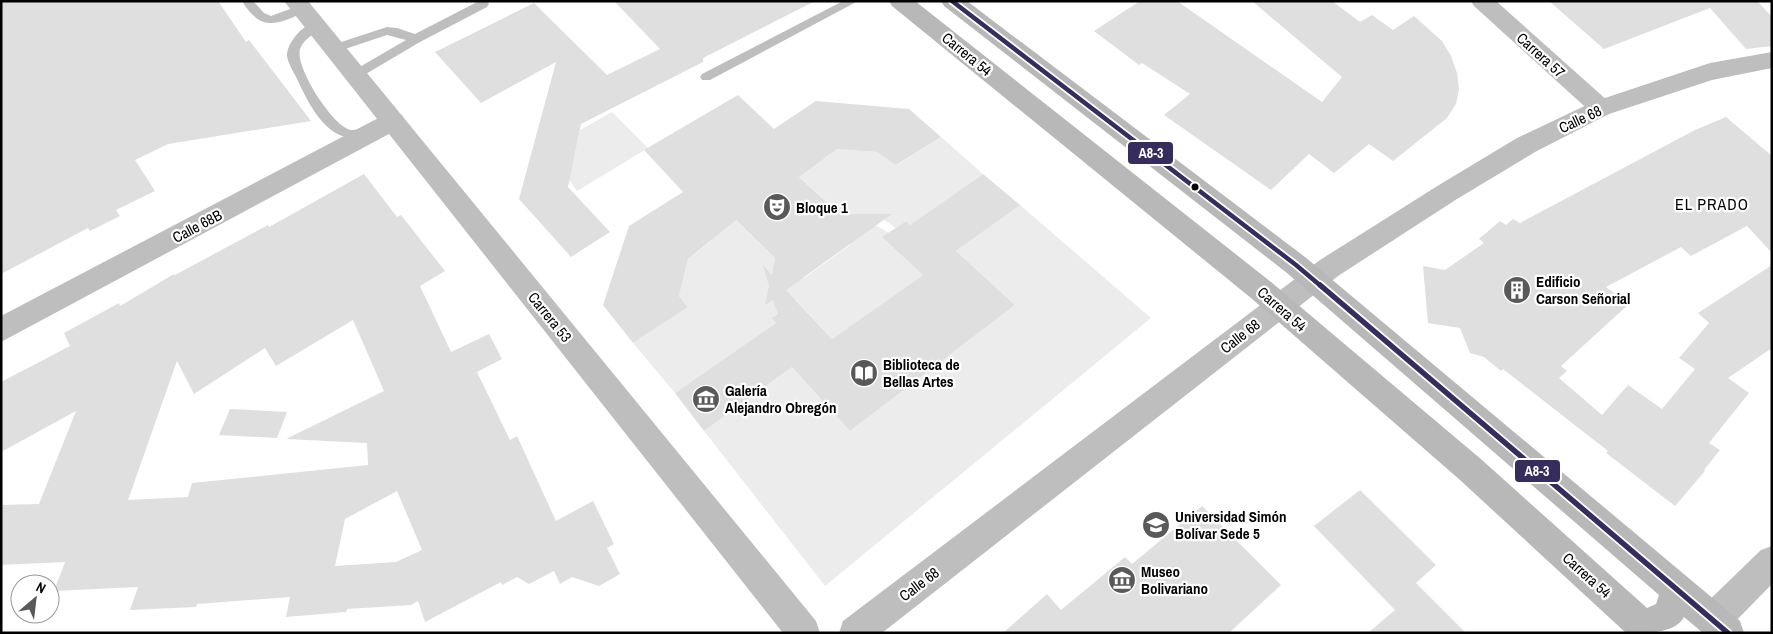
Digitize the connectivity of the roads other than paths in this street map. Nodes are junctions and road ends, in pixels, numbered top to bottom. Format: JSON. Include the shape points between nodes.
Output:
{"nodes":[{"id":1,"x":247,"y":1,"type":"edge"},
{"id":2,"x":853,"y":1,"type":"edge"},
{"id":3,"x":900,"y":1,"type":"edge"},
{"id":4,"x":952,"y":1,"type":"edge"},
{"id":5,"x":1482,"y":1,"type":"edge"},
{"id":6,"x":483,"y":4,"type":"dead end"},
{"id":7,"x":303,"y":12,"type":"edge"},
{"id":8,"x":416,"y":39,"type":"junction"},
{"id":9,"x":333,"y":48,"type":"junction"},
{"id":10,"x":1772,"y":60,"type":"edge"},
{"id":11,"x":355,"y":75,"type":"junction"},
{"id":12,"x":706,"y":78,"type":"dead end"},
{"id":13,"x":1601,"y":108,"type":"junction"},
{"id":14,"x":392,"y":120,"type":"junction"},
{"id":15,"x":1314,"y":280,"type":"junction"},
{"id":16,"x":1278,"y":307,"type":"junction"},
{"id":17,"x":1,"y":330,"type":"edge"},
{"id":18,"x":1772,"y":561,"type":"edge"},
{"id":19,"x":1675,"y":588,"type":"junction"},
{"id":20,"x":1720,"y":627,"type":"edge"},
{"id":21,"x":1645,"y":629,"type":"edge"},
{"id":22,"x":804,"y":633,"type":"edge"},
{"id":23,"x":855,"y":633,"type":"edge"}],
"edges":[{"from":1,"to":7,"type":"lane","via":[[258,17],[268,20]]},
{"from":2,"to":12,"type":"lane"},
{"from":3,"to":16,"type":"main road","name":"Carrera 54"},
{"from":4,"to":15,"type":"main road"},
{"from":5,"to":13,"type":"street","name":"Carrera 57"},
{"from":6,"to":8,"type":"lane"},
{"from":7,"to":9,"type":"street","name":"Carrera 53"},
{"from":7,"to":14,"type":"lane","via":[[293,58],[323,114],[341,131],[355,135]]},
{"from":8,"to":9,"type":"lane","via":[[388,32]]},
{"from":8,"to":11,"type":"lane"},
{"from":9,"to":11,"type":"street","name":"Carrera 53"},
{"from":10,"to":13,"type":"street","name":"Calle 68","via":[[1710,72]]},
{"from":11,"to":14,"type":"street","name":"Carrera 53"},
{"from":13,"to":15,"type":"street","name":"Calle 68","via":[[1526,145]]},
{"from":14,"to":17,"type":"street","name":"Calle 68B"},
{"from":14,"to":22,"type":"street","name":"Carrera 53"},
{"from":15,"to":16,"type":"street","name":"Calle 68"},
{"from":15,"to":19,"type":"main road"},
{"from":16,"to":21,"type":"main road","name":"Carrera 54","via":[[1471,470]]},
{"from":16,"to":23,"type":"street","name":"Calle 68"},
{"from":18,"to":20,"type":"street"},
{"from":19,"to":20,"type":"main road"},
{"from":19,"to":21,"type":"main road","via":[[1673,608],[1668,615]]}]}
